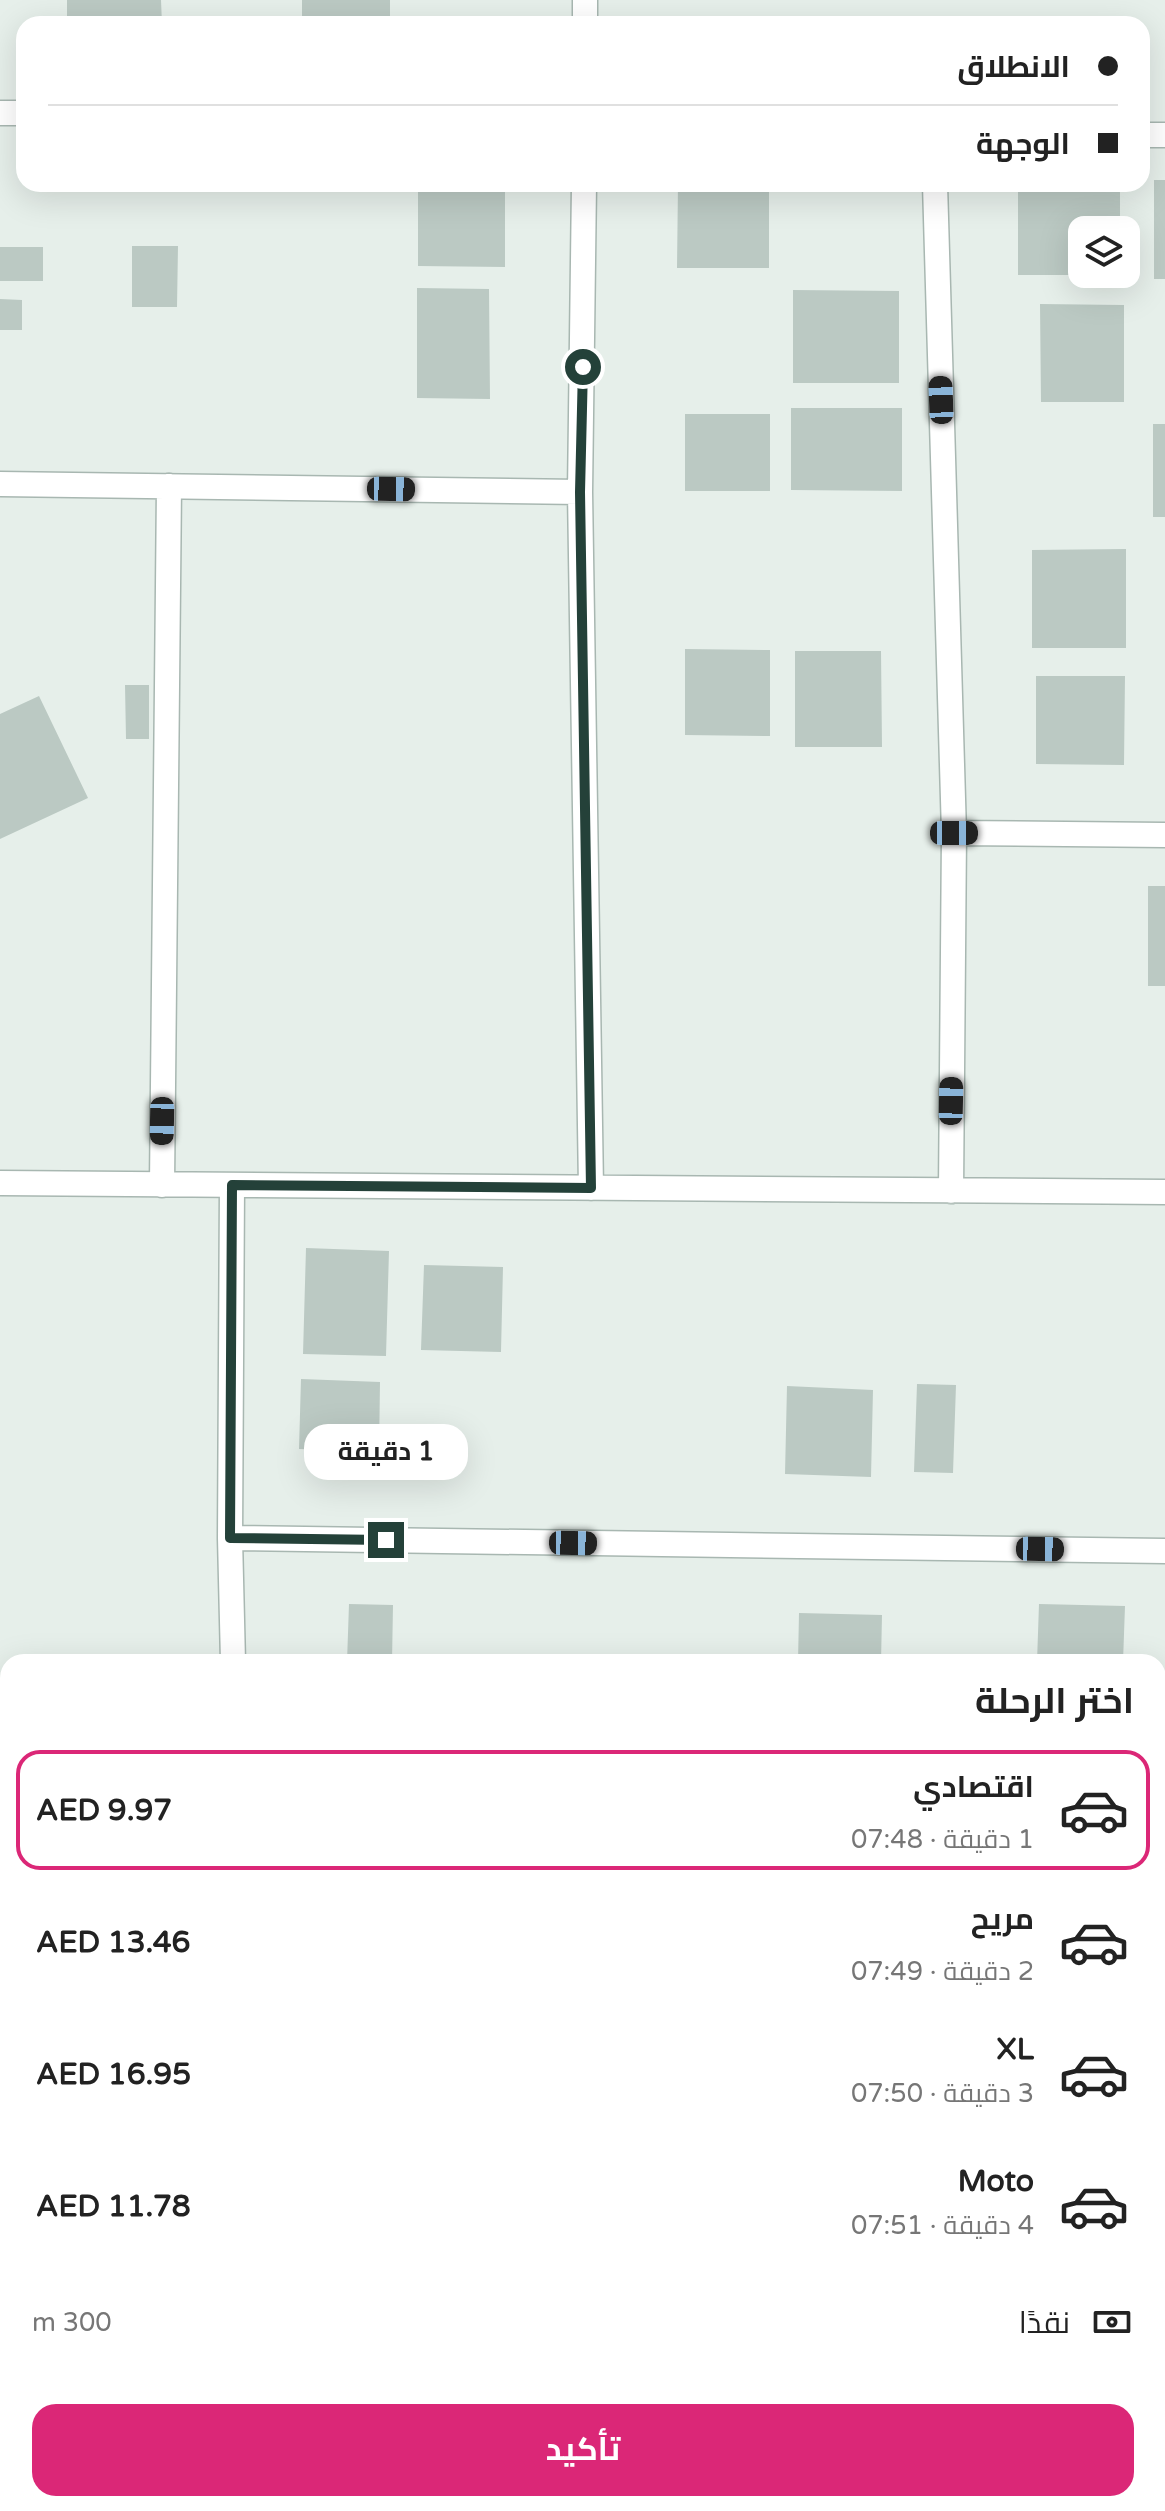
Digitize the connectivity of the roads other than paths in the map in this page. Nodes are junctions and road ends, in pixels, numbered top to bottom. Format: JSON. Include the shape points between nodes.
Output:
{"nodes":[{"id":1,"x":584,"y":192,"type":"edge"},
{"id":2,"x":935,"y":192,"type":"edge"},
{"id":3,"x":0,"y":484,"type":"edge"},
{"id":4,"x":169,"y":486,"type":"junction"},
{"id":5,"x":580,"y":492,"type":"junction"},
{"id":6,"x":954,"y":833,"type":"junction"},
{"id":7,"x":1165,"y":835,"type":"edge"},
{"id":8,"x":0,"y":1183,"type":"edge"},
{"id":9,"x":162,"y":1185,"type":"junction"},
{"id":10,"x":232,"y":1185,"type":"junction"},
{"id":11,"x":591,"y":1188,"type":"junction"},
{"id":12,"x":951,"y":1191,"type":"junction"},
{"id":13,"x":1165,"y":1192,"type":"edge"},
{"id":14,"x":230,"y":1538,"type":"junction"},
{"id":15,"x":1165,"y":1551,"type":"edge"},
{"id":16,"x":233,"y":1654,"type":"edge"}],
"edges":[{"from":1,"to":5,"type":"street"},
{"from":2,"to":6,"type":"street"},
{"from":3,"to":4,"type":"street"},
{"from":4,"to":5,"type":"street"},
{"from":4,"to":9,"type":"street"},
{"from":5,"to":11,"type":"street"},
{"from":6,"to":7,"type":"street"},
{"from":6,"to":12,"type":"street"},
{"from":8,"to":9,"type":"street"},
{"from":9,"to":10,"type":"street"},
{"from":10,"to":11,"type":"street"},
{"from":10,"to":14,"type":"street"},
{"from":11,"to":12,"type":"street"},
{"from":12,"to":13,"type":"street"},
{"from":14,"to":15,"type":"street"},
{"from":14,"to":16,"type":"street"}]}
